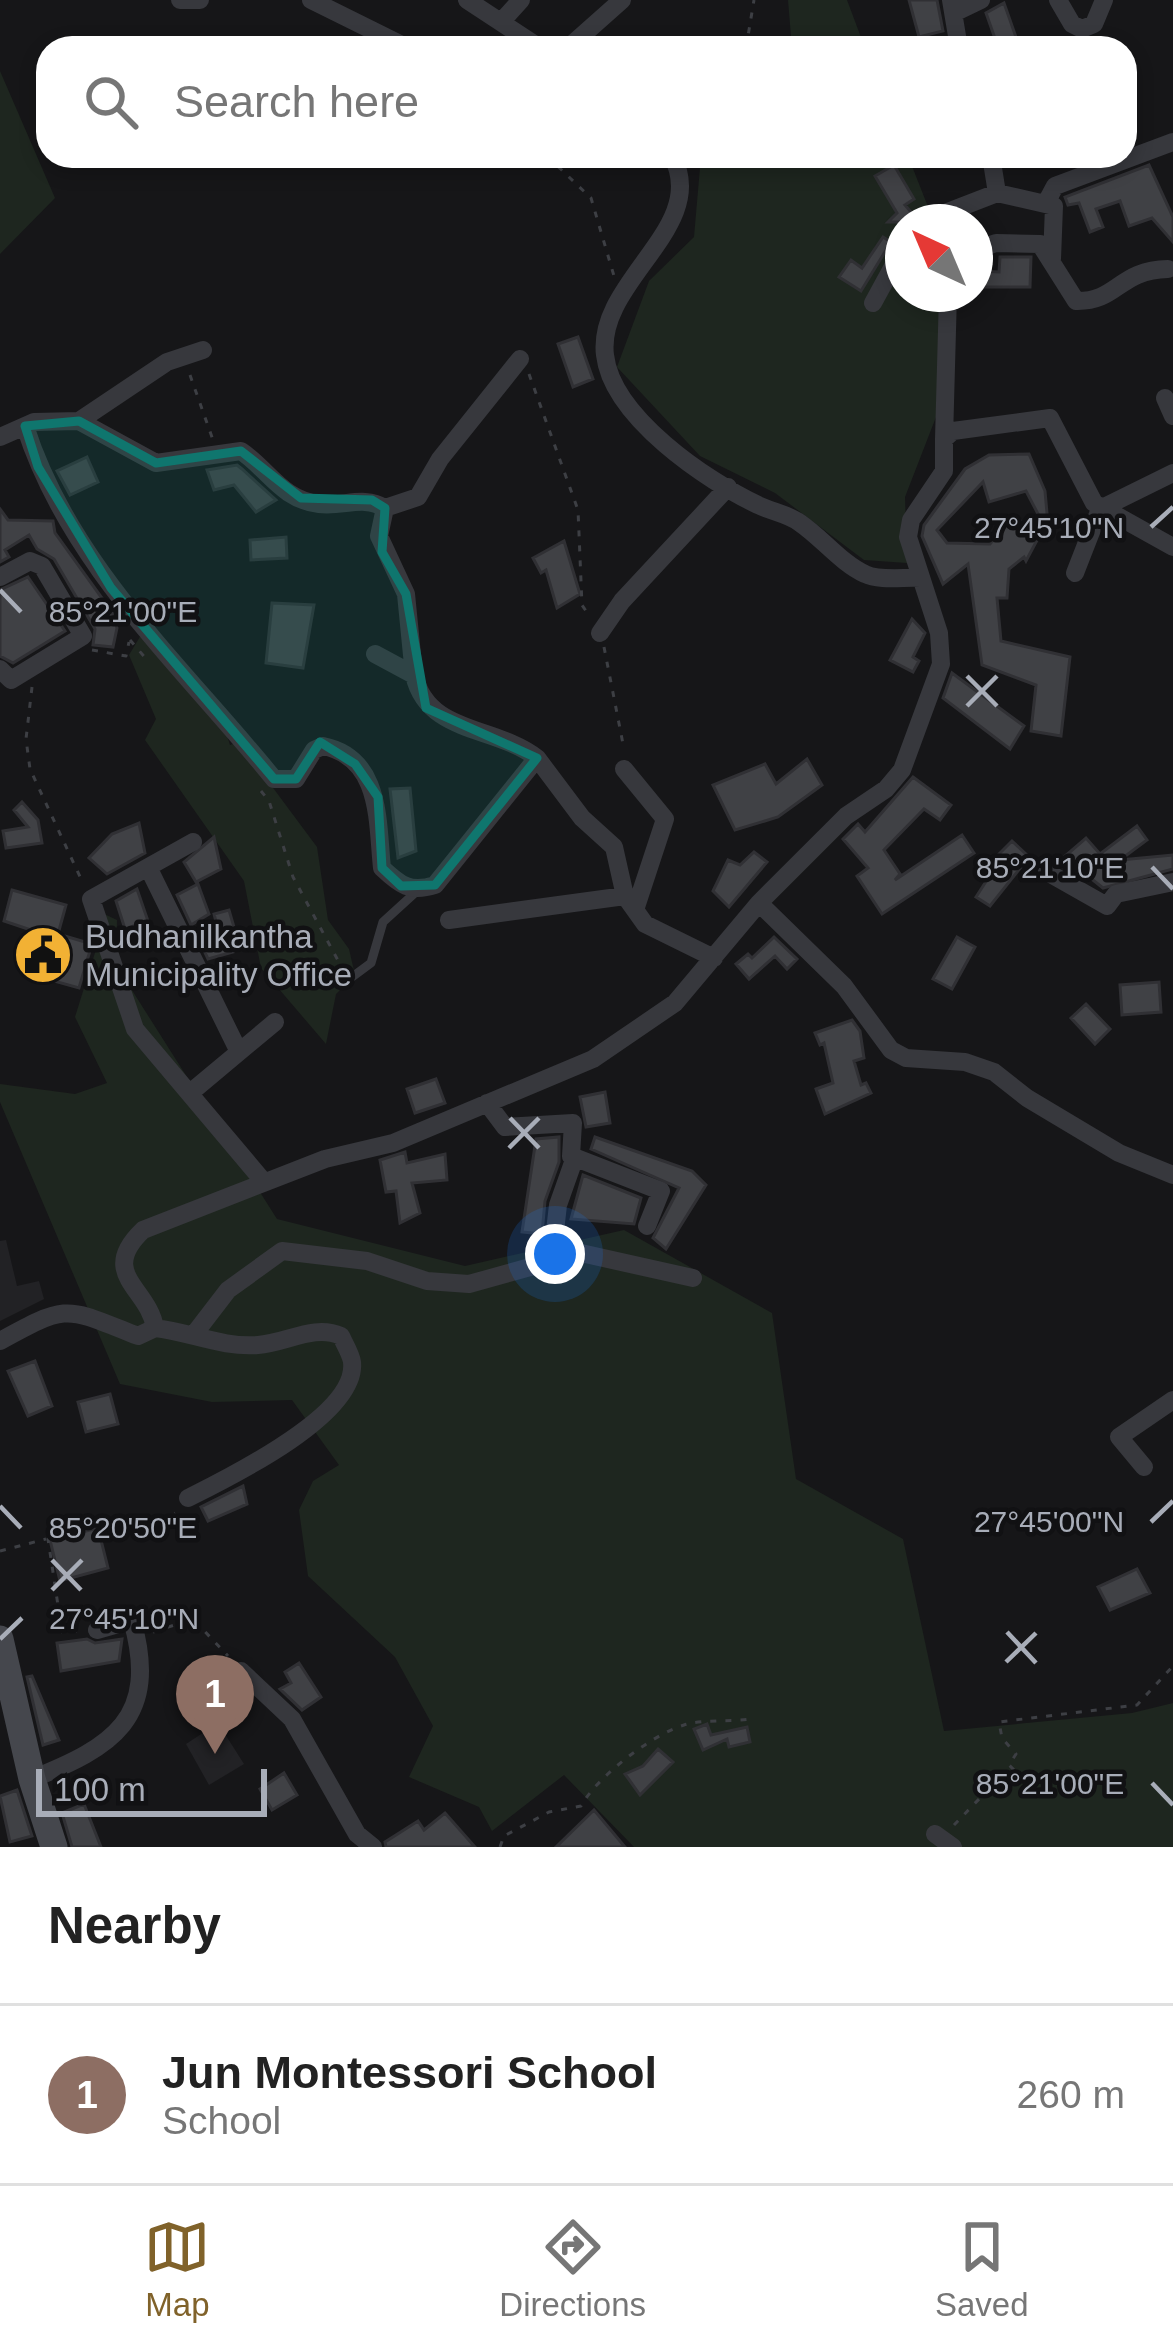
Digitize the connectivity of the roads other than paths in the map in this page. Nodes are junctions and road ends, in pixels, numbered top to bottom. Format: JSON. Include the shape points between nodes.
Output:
{"nodes":[{"id":1,"x":180,"y":0,"type":"edge"},
{"id":2,"x":200,"y":0,"type":"edge"},
{"id":3,"x":466,"y":0,"type":"edge"},
{"id":4,"x":520,"y":0,"type":"edge"},
{"id":5,"x":622,"y":0,"type":"edge"},
{"id":6,"x":981,"y":0,"type":"edge"},
{"id":7,"x":1058,"y":0,"type":"edge"},
{"id":8,"x":1105,"y":0,"type":"edge"},
{"id":9,"x":321,"y":1,"type":"edge"},
{"id":10,"x":953,"y":6,"type":"edge"},
{"id":11,"x":501,"y":22,"type":"junction"},
{"id":12,"x":386,"y":36,"type":"edge"},
{"id":13,"x":522,"y":36,"type":"edge"},
{"id":14,"x":582,"y":36,"type":"edge"},
{"id":15,"x":957,"y":36,"type":"edge"},
{"id":16,"x":1173,"y":142,"type":"edge"},
{"id":17,"x":1137,"y":155,"type":"edge"},
{"id":18,"x":679,"y":168,"type":"edge"},
{"id":19,"x":994,"y":168,"type":"edge"},
{"id":20,"x":1103,"y":168,"type":"edge"},
{"id":21,"x":997,"y":193,"type":"junction"},
{"id":22,"x":1047,"y":201,"type":"junction"},
{"id":23,"x":969,"y":204,"type":"edge"},
{"id":24,"x":993,"y":247,"type":"edge"},
{"id":25,"x":1052,"y":259,"type":"junction"},
{"id":26,"x":1171,"y":271,"type":"edge"},
{"id":27,"x":885,"y":281,"type":"edge"},
{"id":28,"x":873,"y":303,"type":"dead end"},
{"id":29,"x":948,"y":312,"type":"edge"},
{"id":30,"x":203,"y":350,"type":"dead end"},
{"id":31,"x":520,"y":359,"type":"road end"},
{"id":32,"x":79,"y":421,"type":"junction"},
{"id":33,"x":25,"y":426,"type":"junction"},
{"id":34,"x":0,"y":437,"type":"edge"},
{"id":35,"x":944,"y":439,"type":"junction"},
{"id":36,"x":1173,"y":473,"type":"edge"},
{"id":37,"x":728,"y":487,"type":"junction"},
{"id":38,"x":385,"y":508,"type":"junction"},
{"id":39,"x":1100,"y":508,"type":"junction"},
{"id":40,"x":1173,"y":547,"type":"edge"},
{"id":41,"x":1075,"y":573,"type":"dead end"},
{"id":42,"x":0,"y":577,"type":"edge"},
{"id":43,"x":920,"y":578,"type":"junction"},
{"id":44,"x":600,"y":633,"type":"road end"},
{"id":45,"x":375,"y":654,"type":"dead end"},
{"id":46,"x":0,"y":669,"type":"edge"},
{"id":47,"x":414,"y":675,"type":"junction"},
{"id":48,"x":537,"y":758,"type":"junction"},
{"id":49,"x":624,"y":769,"type":"road end"},
{"id":50,"x":194,"y":842,"type":"dead end"},
{"id":51,"x":149,"y":868,"type":"junction"},
{"id":52,"x":1047,"y":872,"type":"dead end"},
{"id":53,"x":1173,"y":882,"type":"edge"},
{"id":54,"x":417,"y":891,"type":"junction"},
{"id":55,"x":630,"y":903,"type":"junction"},
{"id":56,"x":759,"y":903,"type":"junction"},
{"id":57,"x":449,"y":920,"type":"dead end"},
{"id":58,"x":714,"y":958,"type":"junction"},
{"id":59,"x":348,"y":980,"type":"road end"},
{"id":60,"x":275,"y":1022,"type":"dead end"},
{"id":61,"x":239,"y":1052,"type":"junction"},
{"id":62,"x":190,"y":1093,"type":"junction"},
{"id":63,"x":487,"y":1103,"type":"junction"},
{"id":64,"x":575,"y":1157,"type":"junction"},
{"id":65,"x":1173,"y":1175,"type":"edge"},
{"id":66,"x":264,"y":1182,"type":"junction"},
{"id":67,"x":647,"y":1226,"type":"dead end"},
{"id":68,"x":555,"y":1231,"type":"dead end"},
{"id":69,"x":693,"y":1278,"type":"dead end"},
{"id":70,"x":155,"y":1328,"type":"junction"},
{"id":71,"x":195,"y":1333,"type":"junction"},
{"id":72,"x":0,"y":1342,"type":"edge"},
{"id":73,"x":1173,"y":1400,"type":"edge"},
{"id":74,"x":1144,"y":1467,"type":"dead end"},
{"id":75,"x":190,"y":1497,"type":"road end"},
{"id":76,"x":97,"y":1630,"type":"road end"},
{"id":77,"x":0,"y":1639,"type":"edge"},
{"id":78,"x":241,"y":1671,"type":"road end"},
{"id":79,"x":32,"y":1779,"type":"junction"},
{"id":80,"x":365,"y":1841,"type":"edge"},
{"id":81,"x":54,"y":1847,"type":"edge"},
{"id":82,"x":337,"y":1847,"type":"edge"}],
"edges":[{"from":1,"to":2,"type":"street"},
{"from":3,"to":11,"type":"street"},
{"from":4,"to":11,"type":"street"},
{"from":5,"to":14,"type":"street"},
{"from":6,"to":10,"type":"street"},
{"from":7,"to":8,"type":"street","via":[[1082,29],[1094,24]]},
{"from":9,"to":12,"type":"street"},
{"from":10,"to":15,"type":"street"},
{"from":11,"to":13,"type":"street"},
{"from":16,"to":17,"type":"street"},
{"from":18,"to":37,"type":"street","via":[[674,219],[620,296],[605,355],[629,406],[668,451]]},
{"from":19,"to":21,"type":"street"},
{"from":20,"to":22,"type":"street","via":[[1055,186]]},
{"from":21,"to":22,"type":"street"},
{"from":21,"to":23,"type":"street"},
{"from":22,"to":25,"type":"street","via":[[1054,206]]},
{"from":24,"to":25,"type":"street","via":[[1040,244]]},
{"from":25,"to":26,"type":"street","via":[[1076,301],[1097,301],[1139,270]]},
{"from":27,"to":28,"type":"street"},
{"from":29,"to":35,"type":"street"},
{"from":30,"to":32,"type":"street"},
{"from":31,"to":38,"type":"street","via":[[418,496]]},
{"from":32,"to":33,"type":"street"},
{"from":32,"to":38,"type":"street","via":[[156,463],[241,451],[272,483],[301,498],[372,500]]},
{"from":33,"to":34,"type":"street"},
{"from":33,"to":54,"type":"street","via":[[38,466],[111,588],[274,779],[296,779],[323,746],[355,764],[378,796],[382,868]]},
{"from":35,"to":39,"type":"street","via":[[953,431],[1049,418]]},
{"from":35,"to":43,"type":"street","via":[[940,483],[911,520],[908,537]]},
{"from":36,"to":39,"type":"street"},
{"from":37,"to":43,"type":"street","via":[[796,519],[867,576]]},
{"from":37,"to":44,"type":"street"},
{"from":38,"to":47,"type":"street","via":[[379,536],[406,594]]},
{"from":39,"to":40,"type":"street"},
{"from":39,"to":41,"type":"street"},
{"from":42,"to":46,"type":"street","via":[[37,563],[83,636],[11,680]]},
{"from":43,"to":56,"type":"street","via":[[941,664],[902,770]]},
{"from":45,"to":47,"type":"street"},
{"from":47,"to":48,"type":"street","via":[[426,708],[517,742]]},
{"from":48,"to":54,"type":"street","via":[[435,885]]},
{"from":48,"to":55,"type":"street","via":[[614,847]]},
{"from":49,"to":55,"type":"street","via":[[665,819]]},
{"from":50,"to":51,"type":"street"},
{"from":51,"to":61,"type":"street"},
{"from":51,"to":62,"type":"street","via":[[91,899],[136,1029]]},
{"from":52,"to":53,"type":"street","via":[[1107,906],[1116,894]]},
{"from":54,"to":59,"type":"lane","via":[[383,922],[371,963]]},
{"from":55,"to":57,"type":"street"},
{"from":55,"to":58,"type":"street","via":[[645,924]]},
{"from":56,"to":58,"type":"street"},
{"from":56,"to":65,"type":"street","via":[[844,986],[891,1050],[994,1072],[1119,1153]]},
{"from":58,"to":63,"type":"street","via":[[635,1033]]},
{"from":60,"to":61,"type":"street"},
{"from":61,"to":62,"type":"street"},
{"from":62,"to":66,"type":"street"},
{"from":63,"to":64,"type":"street","via":[[505,1127],[573,1123]]},
{"from":63,"to":66,"type":"street"},
{"from":64,"to":67,"type":"street","via":[[661,1191]]},
{"from":64,"to":68,"type":"street"},
{"from":66,"to":70,"type":"street","via":[[135,1238],[125,1274]]},
{"from":69,"to":71,"type":"street","via":[[580,1252],[469,1284],[282,1251],[227,1290]]},
{"from":70,"to":71,"type":"street"},
{"from":70,"to":72,"type":"street","via":[[138,1336],[64,1310]]},
{"from":71,"to":75,"type":"street","via":[[233,1346],[266,1345],[325,1329],[340,1336],[353,1364],[331,1411]]},
{"from":73,"to":74,"type":"street","via":[[1119,1437]]},
{"from":76,"to":79,"type":"street","via":[[132,1621],[140,1650],[123,1730],[96,1753]]},
{"from":77,"to":79,"type":"main road"},
{"from":78,"to":80,"type":"street","via":[[292,1719]]},
{"from":79,"to":81,"type":"main road"},
{"from":80,"to":82,"type":"street"}]}
